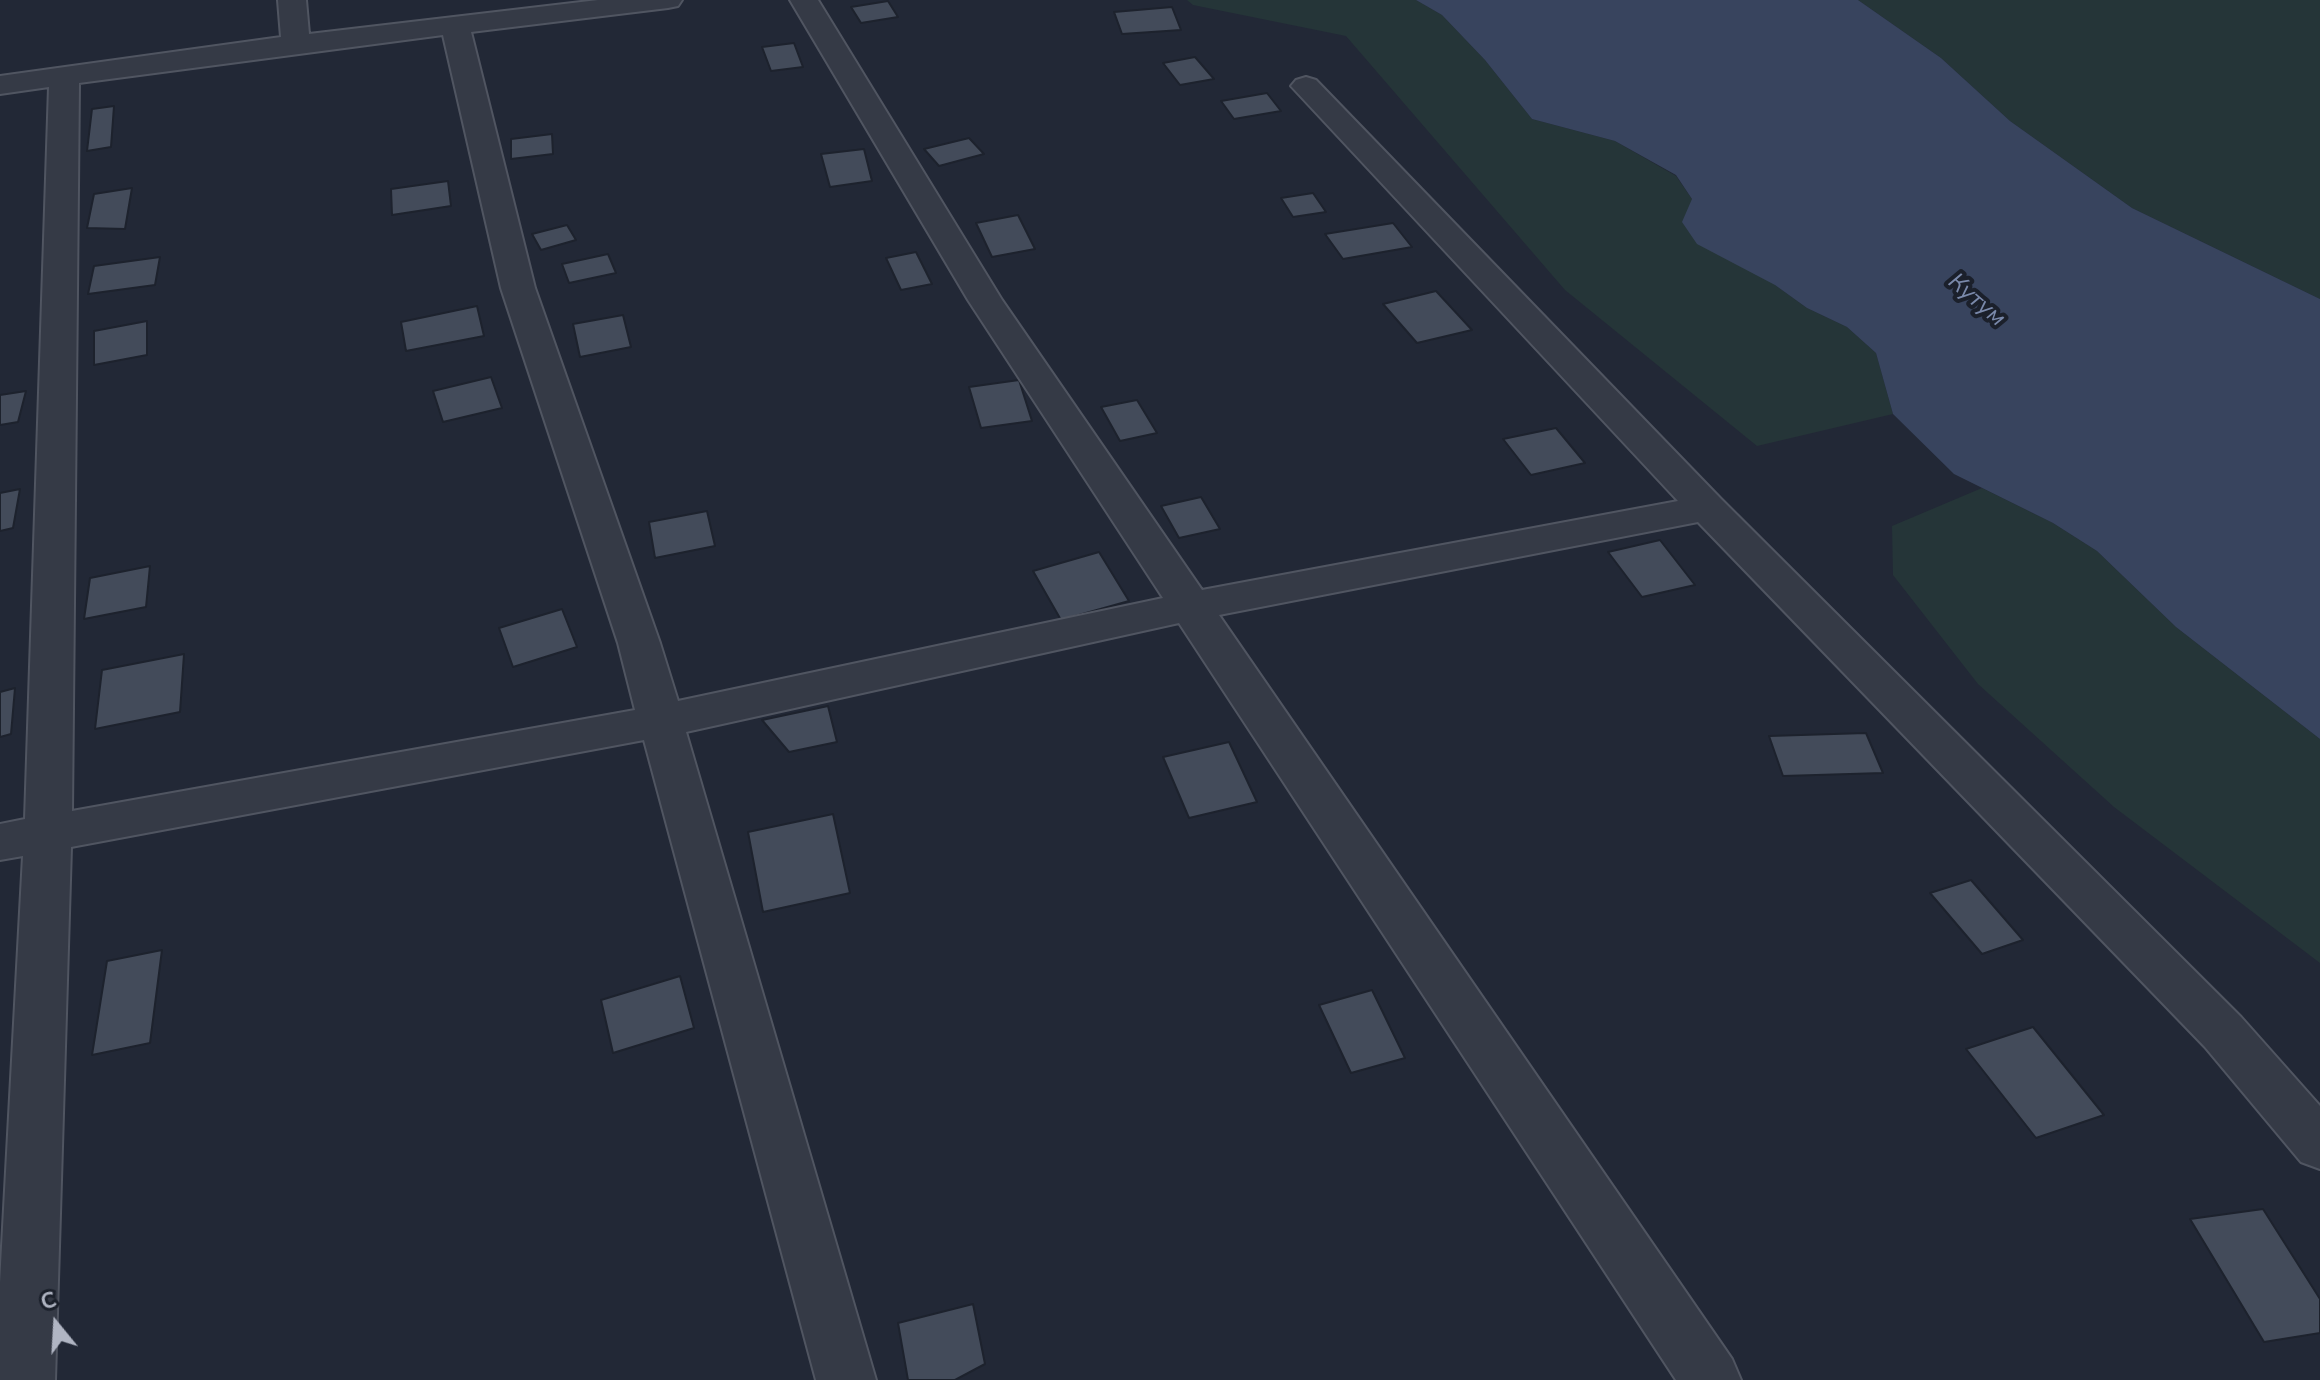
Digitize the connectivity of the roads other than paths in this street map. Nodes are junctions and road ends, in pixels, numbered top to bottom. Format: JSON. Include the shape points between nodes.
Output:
{"nodes":[{"id":1,"x":292,"y":0,"type":"edge"},
{"id":2,"x":668,"y":0,"type":"edge"},
{"id":3,"x":804,"y":0,"type":"edge"},
{"id":4,"x":455,"y":25,"type":"junction"},
{"id":5,"x":296,"y":44,"type":"junction"},
{"id":6,"x":64,"y":76,"type":"junction"},
{"id":7,"x":0,"y":85,"type":"edge"},
{"id":8,"x":1306,"y":86,"type":"dead end"},
{"id":9,"x":1707,"y":508,"type":"junction"},
{"id":10,"x":1192,"y":606,"type":"junction"},
{"id":11,"x":661,"y":721,"type":"junction"},
{"id":12,"x":48,"y":834,"type":"junction"},
{"id":13,"x":0,"y":842,"type":"edge"},
{"id":14,"x":2320,"y":1145,"type":"edge"},
{"id":15,"x":25,"y":1380,"type":"edge"},
{"id":16,"x":846,"y":1380,"type":"edge"},
{"id":17,"x":1711,"y":1380,"type":"edge"}],
"edges":[{"from":1,"to":5,"type":"street"},
{"from":2,"to":4,"type":"street"},
{"from":3,"to":10,"type":"street","via":[[985,300]]},
{"from":4,"to":5,"type":"street"},
{"from":4,"to":11,"type":"street","via":[[518,288]]},
{"from":5,"to":6,"type":"street"},
{"from":6,"to":7,"type":"street"},
{"from":6,"to":12,"type":"street"},
{"from":8,"to":9,"type":"street"},
{"from":9,"to":10,"type":"street"},
{"from":9,"to":14,"type":"street","via":[[2223,1032]]},
{"from":10,"to":11,"type":"street"},
{"from":10,"to":17,"type":"street"},
{"from":11,"to":12,"type":"street"},
{"from":11,"to":16,"type":"street"},
{"from":12,"to":13,"type":"street"},
{"from":12,"to":15,"type":"street"}]}
